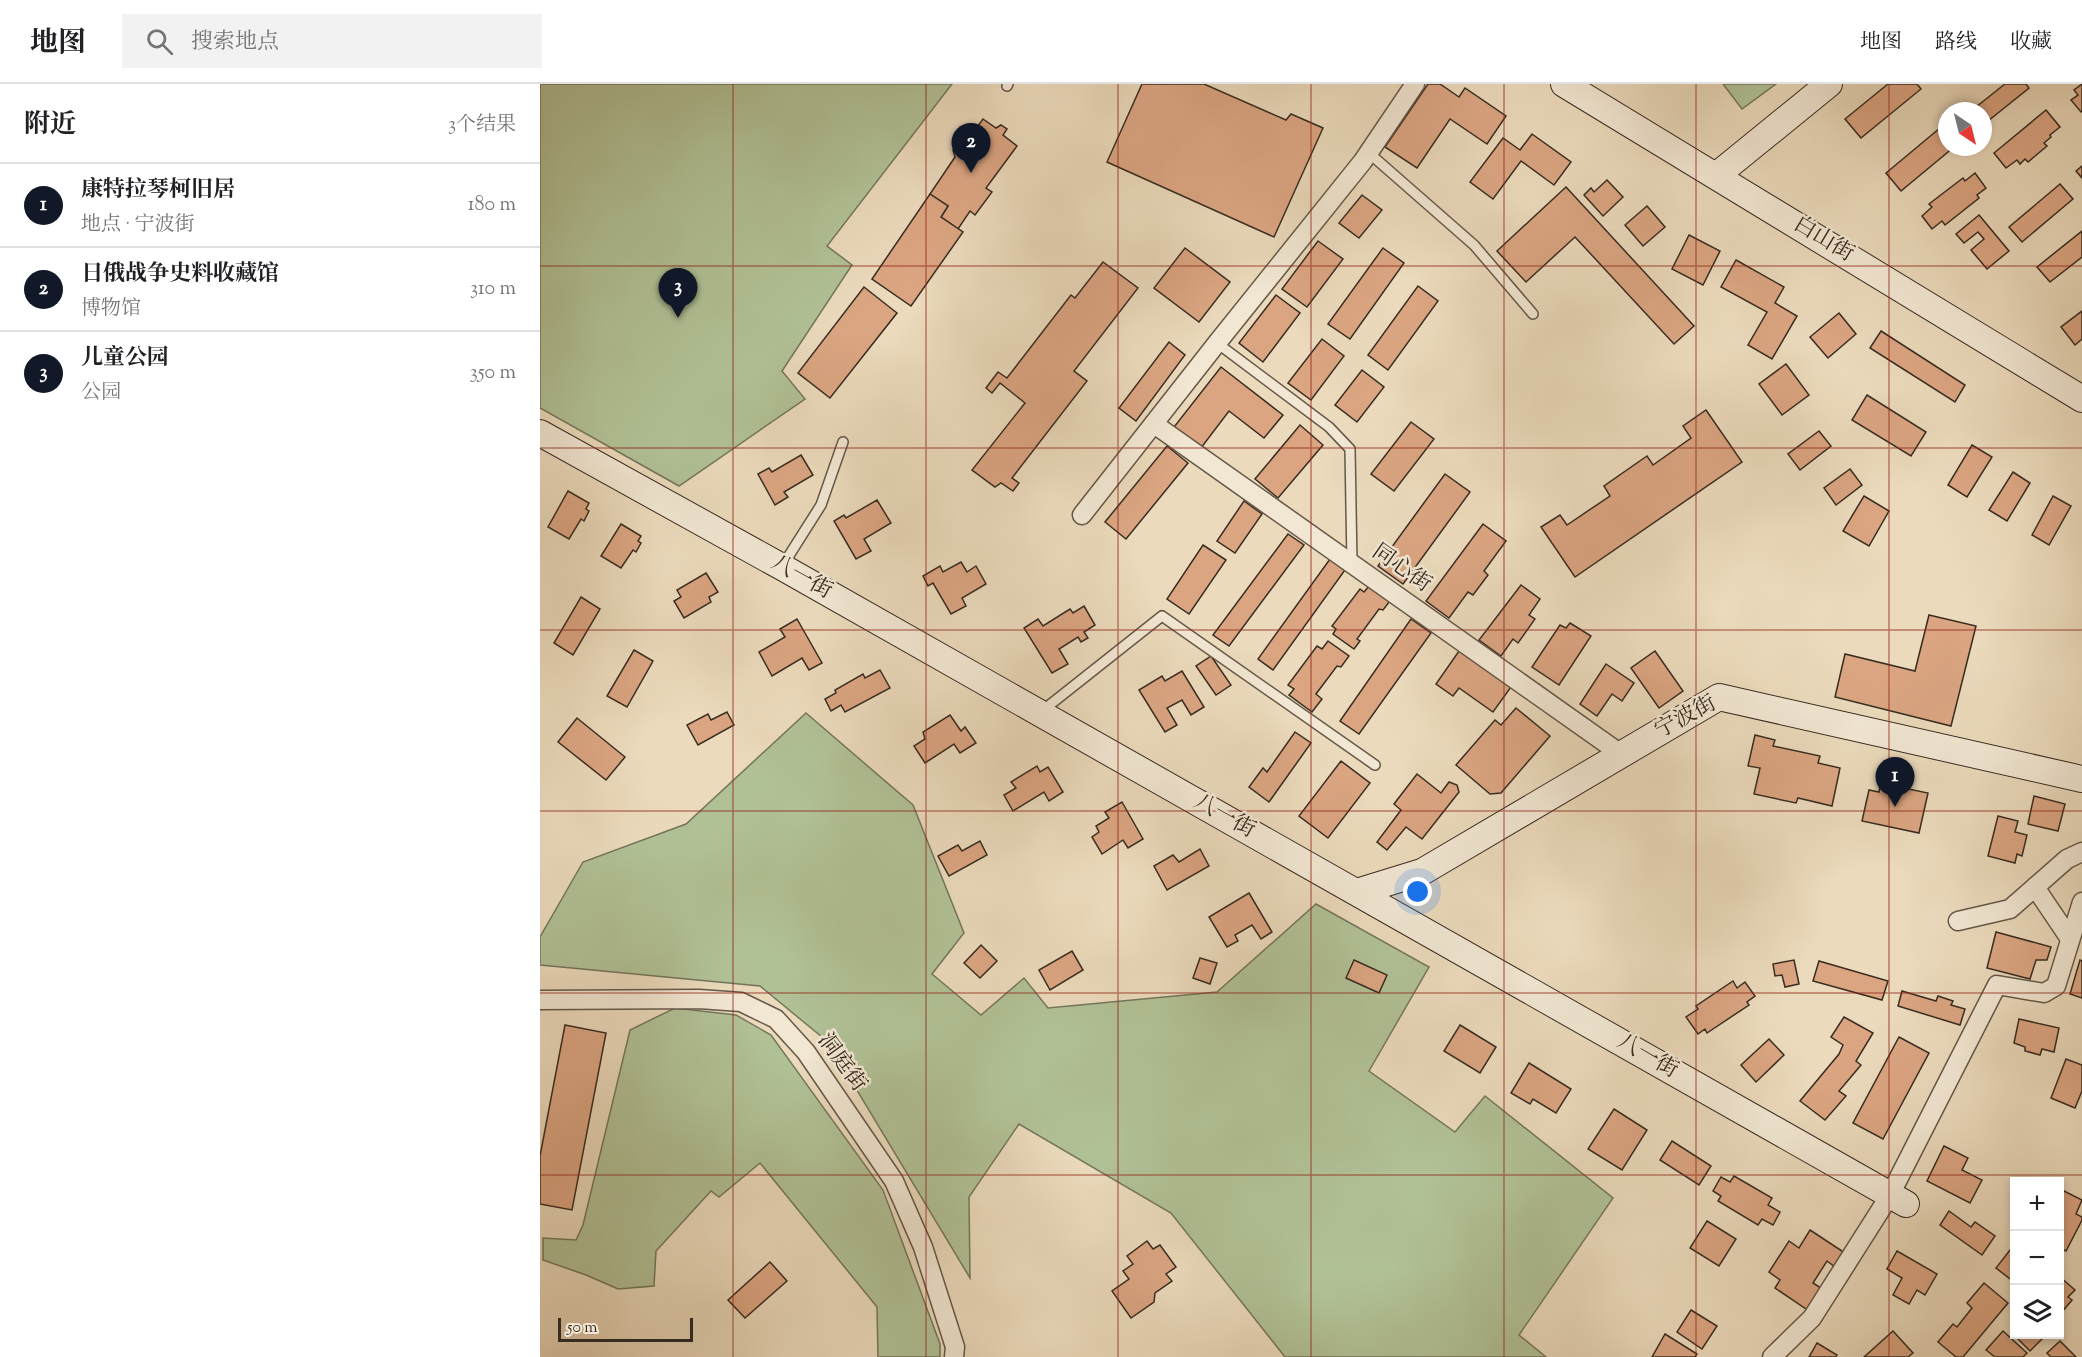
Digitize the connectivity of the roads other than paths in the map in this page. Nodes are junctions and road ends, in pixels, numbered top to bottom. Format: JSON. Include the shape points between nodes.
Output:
{"nodes":[{"id":1,"x":1415,"y":84,"type":"edge"},
{"id":2,"x":1564,"y":84,"type":"edge"},
{"id":3,"x":1829,"y":84,"type":"edge"},
{"id":4,"x":1368,"y":153,"type":"junction"},
{"id":5,"x":1717,"y":175,"type":"junction"},
{"id":6,"x":1533,"y":314,"type":"dead end"},
{"id":7,"x":1217,"y":343,"type":"junction"},
{"id":8,"x":2082,"y":399,"type":"edge"},
{"id":9,"x":1154,"y":424,"type":"junction"},
{"id":10,"x":540,"y":433,"type":"edge"},
{"id":11,"x":843,"y":442,"type":"dead end"},
{"id":12,"x":1082,"y":515,"type":"dead end"},
{"id":13,"x":1352,"y":564,"type":"junction"},
{"id":14,"x":782,"y":567,"type":"junction"},
{"id":15,"x":1040,"y":713,"type":"junction"},
{"id":16,"x":1621,"y":754,"type":"junction"},
{"id":17,"x":1375,"y":765,"type":"dead end"},
{"id":18,"x":2082,"y":779,"type":"edge"},
{"id":19,"x":2082,"y":852,"type":"edge"},
{"id":20,"x":2035,"y":887,"type":"junction"},
{"id":21,"x":1357,"y":892,"type":"junction"},
{"id":22,"x":2082,"y":902,"type":"edge"},
{"id":23,"x":1958,"y":921,"type":"dead end"},
{"id":24,"x":2070,"y":939,"type":"junction"},
{"id":25,"x":540,"y":1000,"type":"edge"},
{"id":26,"x":1898,"y":1199,"type":"junction"},
{"id":27,"x":954,"y":1357,"type":"edge"},
{"id":28,"x":1772,"y":1357,"type":"edge"}],
"edges":[{"from":1,"to":4,"type":"street"},
{"from":2,"to":5,"type":"street","name":"白山街"},
{"from":3,"to":5,"type":"street"},
{"from":4,"to":6,"type":"lane","via":[[1474,245]]},
{"from":4,"to":7,"type":"street"},
{"from":5,"to":8,"type":"street","name":"白山街"},
{"from":7,"to":9,"type":"street"},
{"from":7,"to":13,"type":"lane","via":[[1329,427],[1350,448]]},
{"from":9,"to":12,"type":"street"},
{"from":9,"to":13,"type":"street","name":"同心街"},
{"from":10,"to":14,"type":"street","name":"八一街"},
{"from":11,"to":14,"type":"lane","via":[[821,506]]},
{"from":13,"to":16,"type":"street","name":"同心街"},
{"from":14,"to":15,"type":"street","name":"八一街"},
{"from":15,"to":17,"type":"lane","via":[[1162,616]]},
{"from":15,"to":21,"type":"street","name":"八一街"},
{"from":16,"to":18,"type":"street","name":"宁波街","via":[[1719,697]]},
{"from":16,"to":21,"type":"street","name":"宁波街","via":[[1422,872]]},
{"from":19,"to":20,"type":"street"},
{"from":20,"to":23,"type":"street","via":[[2010,909]]},
{"from":20,"to":24,"type":"street"},
{"from":21,"to":26,"type":"street","name":"八一街"},
{"from":22,"to":24,"type":"street"},
{"from":24,"to":26,"type":"street","via":[[2056,986],[2044,993],[1997,985]]},
{"from":25,"to":27,"type":"street","name":"洞庭街","via":[[741,1002],[776,1019],[806,1052],[894,1181],[923,1247],[955,1347]]},
{"from":26,"to":28,"type":"street","via":[[1812,1318]]}]}
